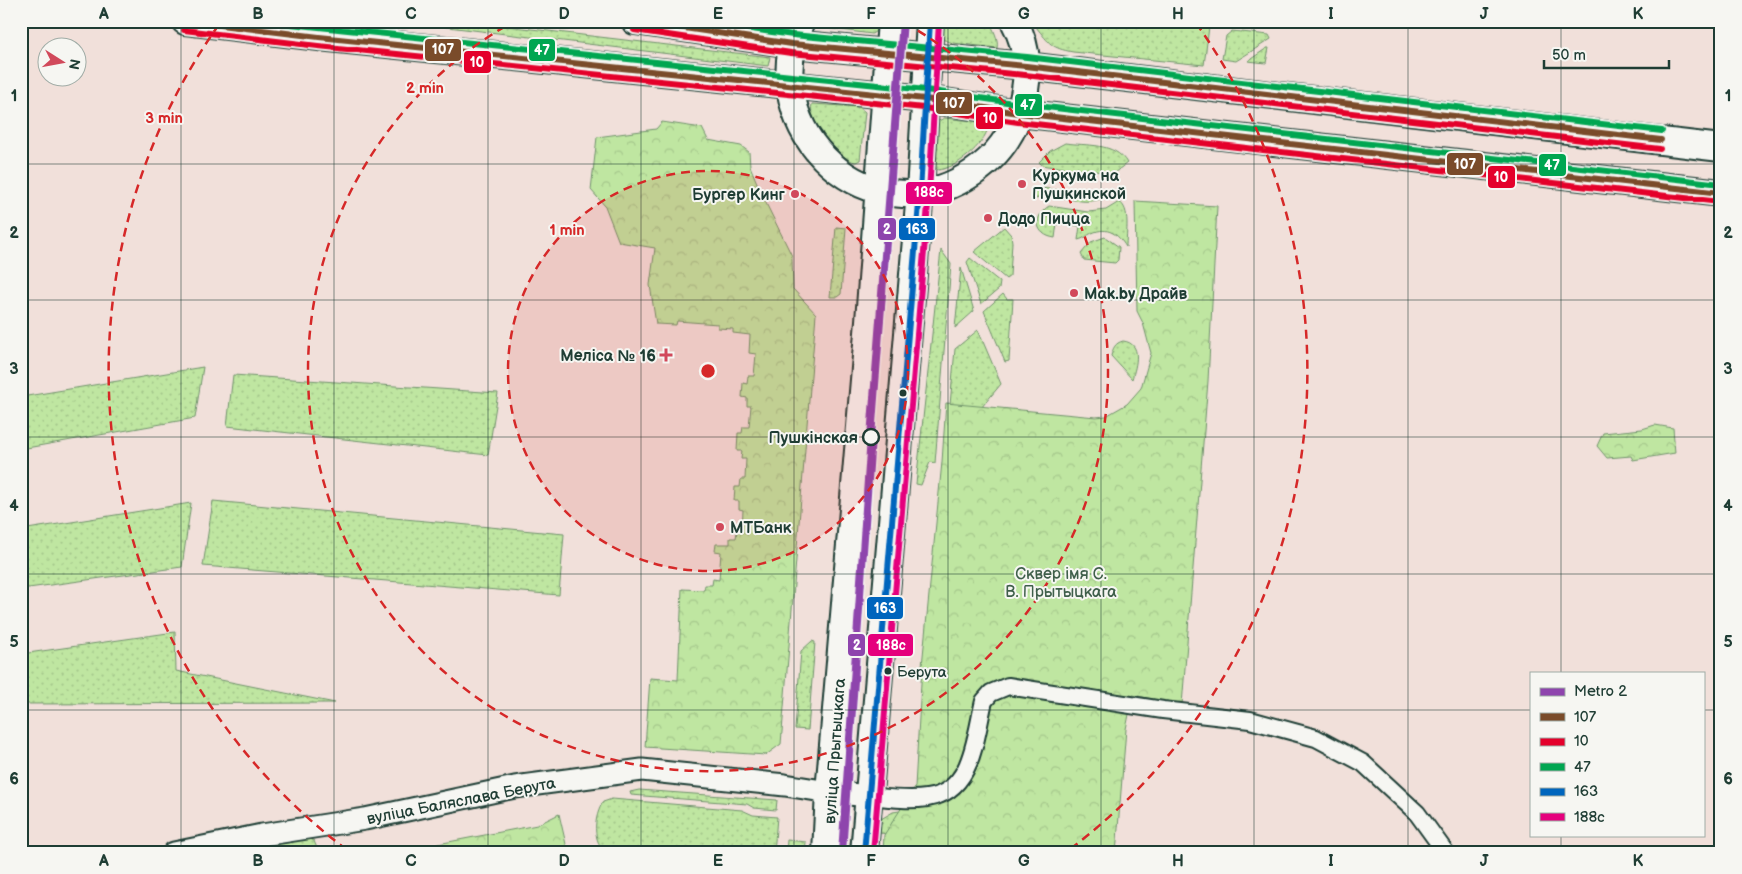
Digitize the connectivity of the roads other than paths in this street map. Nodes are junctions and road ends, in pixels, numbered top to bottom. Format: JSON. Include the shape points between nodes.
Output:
{"nodes":[{"id":1,"x":185,"y":21,"type":"edge"},
{"id":2,"x":635,"y":21,"type":"edge"},
{"id":3,"x":891,"y":21,"type":"edge"},
{"id":4,"x":930,"y":21,"type":"edge"},
{"id":5,"x":1014,"y":21,"type":"edge"},
{"id":6,"x":797,"y":33,"type":"edge"},
{"id":7,"x":888,"y":54,"type":"junction"},
{"id":8,"x":928,"y":56,"type":"junction"},
{"id":9,"x":1026,"y":66,"type":"junction"},
{"id":10,"x":790,"y":86,"type":"junction"},
{"id":11,"x":886,"y":95,"type":"junction"},
{"id":12,"x":925,"y":99,"type":"junction"},
{"id":13,"x":1019,"y":113,"type":"junction"},
{"id":14,"x":1721,"y":148,"type":"edge"},
{"id":15,"x":878,"y":189,"type":"junction"},
{"id":16,"x":920,"y":192,"type":"junction"},
{"id":17,"x":1721,"y":193,"type":"edge"},
{"id":18,"x":829,"y":792,"type":"junction"},
{"id":19,"x":869,"y":796,"type":"junction"},
{"id":20,"x":174,"y":853,"type":"edge"},
{"id":21,"x":826,"y":853,"type":"edge"},
{"id":22,"x":864,"y":853,"type":"edge"},
{"id":23,"x":1446,"y":853,"type":"edge"}],
"edges":[{"from":1,"to":10,"type":"main road"},
{"from":2,"to":6,"type":"main road"},
{"from":3,"to":7,"type":"main road","name":"вуліца Прытыцкага"},
{"from":4,"to":8,"type":"main road"},
{"from":5,"to":9,"type":"main road","via":[[1023,43]]},
{"from":6,"to":7,"type":"main road"},
{"from":6,"to":10,"type":"main road","via":[[789,70]]},
{"from":7,"to":8,"type":"main road"},
{"from":7,"to":11,"type":"main road","name":"вуліца Прытыцкага"},
{"from":8,"to":9,"type":"main road"},
{"from":8,"to":12,"type":"main road"},
{"from":9,"to":13,"type":"main road","via":[[1025,92]]},
{"from":9,"to":14,"type":"main road"},
{"from":10,"to":11,"type":"main road"},
{"from":10,"to":15,"type":"main road","via":[[800,126],[821,156],[847,176]]},
{"from":11,"to":12,"type":"main road"},
{"from":11,"to":15,"type":"main road","name":"вуліца Прытыцкага"},
{"from":12,"to":13,"type":"main road"},
{"from":12,"to":16,"type":"main road"},
{"from":13,"to":16,"type":"main road","via":[[1007,138],[985,164],[954,184]]},
{"from":13,"to":17,"type":"main road"},
{"from":15,"to":16,"type":"main road"},
{"from":15,"to":18,"type":"main road","name":"вуліца Прытыцкага"},
{"from":16,"to":19,"type":"main road"},
{"from":18,"to":19,"type":"street","name":"вуліца Баляслава Берута"},
{"from":18,"to":20,"type":"street","name":"вуліца Баляслава Берута","via":[[642,770],[515,786],[365,819]]},
{"from":18,"to":21,"type":"main road","name":"вуліца Прытыцкага"},
{"from":19,"to":22,"type":"main road"},
{"from":19,"to":23,"type":"street","via":[[928,798],[952,787],[968,766],[984,701],[991,693],[1008,686],[1250,720],[1316,738],[1363,763],[1417,813]]}]}
